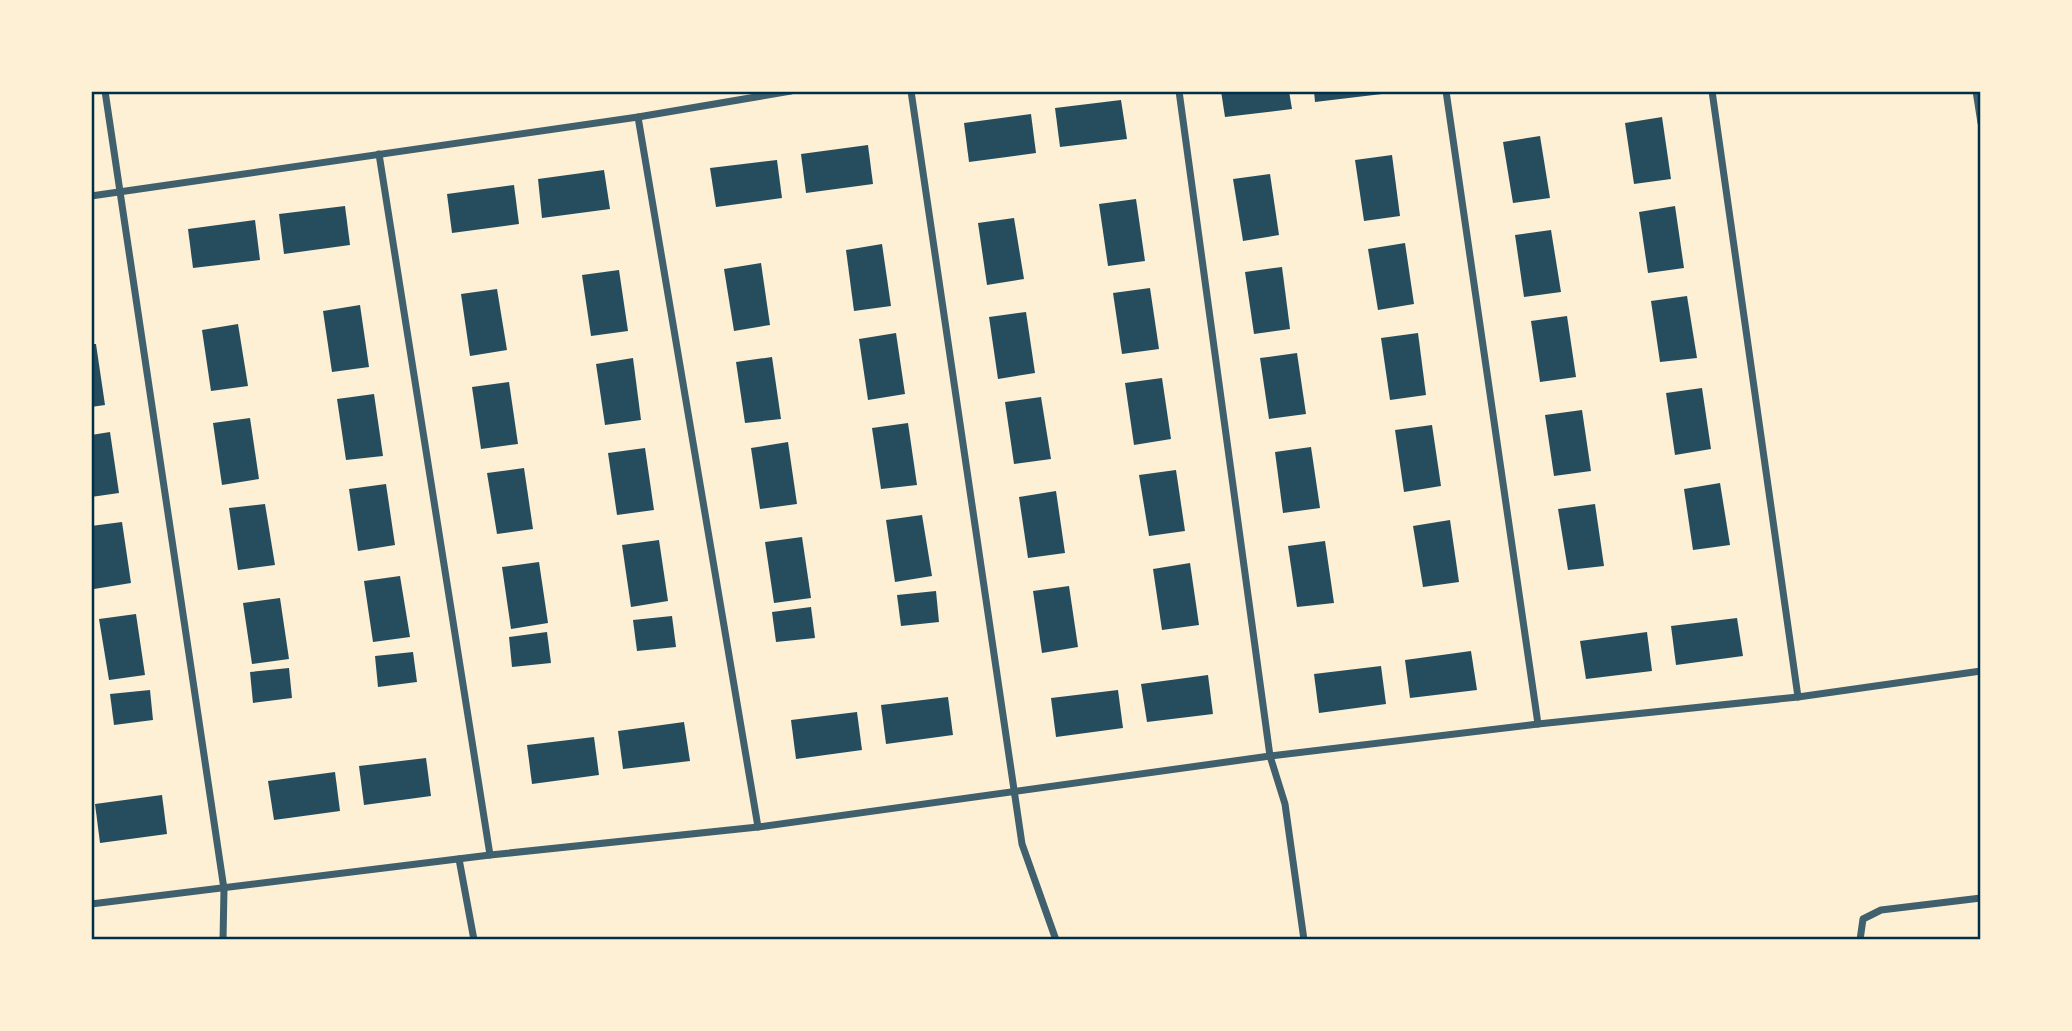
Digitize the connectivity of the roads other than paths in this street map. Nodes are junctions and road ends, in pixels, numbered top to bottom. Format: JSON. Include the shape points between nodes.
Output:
{"nodes":[{"id":1,"x":106,"y":91,"type":"edge"},
{"id":2,"x":791,"y":91,"type":"edge"},
{"id":3,"x":911,"y":91,"type":"edge"},
{"id":4,"x":1179,"y":91,"type":"edge"},
{"id":5,"x":1446,"y":91,"type":"edge"},
{"id":6,"x":1712,"y":91,"type":"edge"},
{"id":7,"x":1976,"y":91,"type":"edge"},
{"id":8,"x":638,"y":117,"type":"junction"},
{"id":9,"x":1981,"y":123,"type":"edge"},
{"id":10,"x":379,"y":154,"type":"junction"},
{"id":11,"x":120,"y":191,"type":"junction"},
{"id":12,"x":91,"y":195,"type":"edge"},
{"id":13,"x":1981,"y":671,"type":"edge"},
{"id":14,"x":1798,"y":697,"type":"junction"},
{"id":15,"x":1538,"y":724,"type":"junction"},
{"id":16,"x":1270,"y":756,"type":"junction"},
{"id":17,"x":1013,"y":789,"type":"junction"},
{"id":18,"x":758,"y":827,"type":"junction"},
{"id":19,"x":490,"y":855,"type":"junction"},
{"id":20,"x":459,"y":859,"type":"junction"},
{"id":21,"x":224,"y":889,"type":"junction"},
{"id":22,"x":1981,"y":898,"type":"edge"},
{"id":23,"x":91,"y":905,"type":"edge"},
{"id":24,"x":223,"y":940,"type":"edge"},
{"id":25,"x":474,"y":940,"type":"edge"},
{"id":26,"x":1056,"y":940,"type":"edge"},
{"id":27,"x":1304,"y":940,"type":"edge"},
{"id":28,"x":1860,"y":940,"type":"edge"}],
"edges":[{"from":1,"to":11,"type":"street"},
{"from":2,"to":8,"type":"street"},
{"from":3,"to":17,"type":"street"},
{"from":4,"to":16,"type":"street"},
{"from":5,"to":15,"type":"street"},
{"from":6,"to":14,"type":"street"},
{"from":7,"to":9,"type":"street"},
{"from":8,"to":10,"type":"street"},
{"from":8,"to":18,"type":"street"},
{"from":10,"to":11,"type":"street"},
{"from":10,"to":19,"type":"street"},
{"from":11,"to":12,"type":"street"},
{"from":11,"to":21,"type":"street"},
{"from":13,"to":14,"type":"street"},
{"from":14,"to":15,"type":"street"},
{"from":15,"to":16,"type":"street"},
{"from":16,"to":17,"type":"street"},
{"from":16,"to":27,"type":"street","via":[[1285,804]]},
{"from":17,"to":18,"type":"street"},
{"from":17,"to":26,"type":"street","via":[[1022,844]]},
{"from":18,"to":19,"type":"street"},
{"from":19,"to":20,"type":"street"},
{"from":20,"to":21,"type":"street"},
{"from":20,"to":25,"type":"street"},
{"from":21,"to":23,"type":"street"},
{"from":21,"to":24,"type":"street"},
{"from":22,"to":28,"type":"street","via":[[1881,910],[1863,919]]}]}
